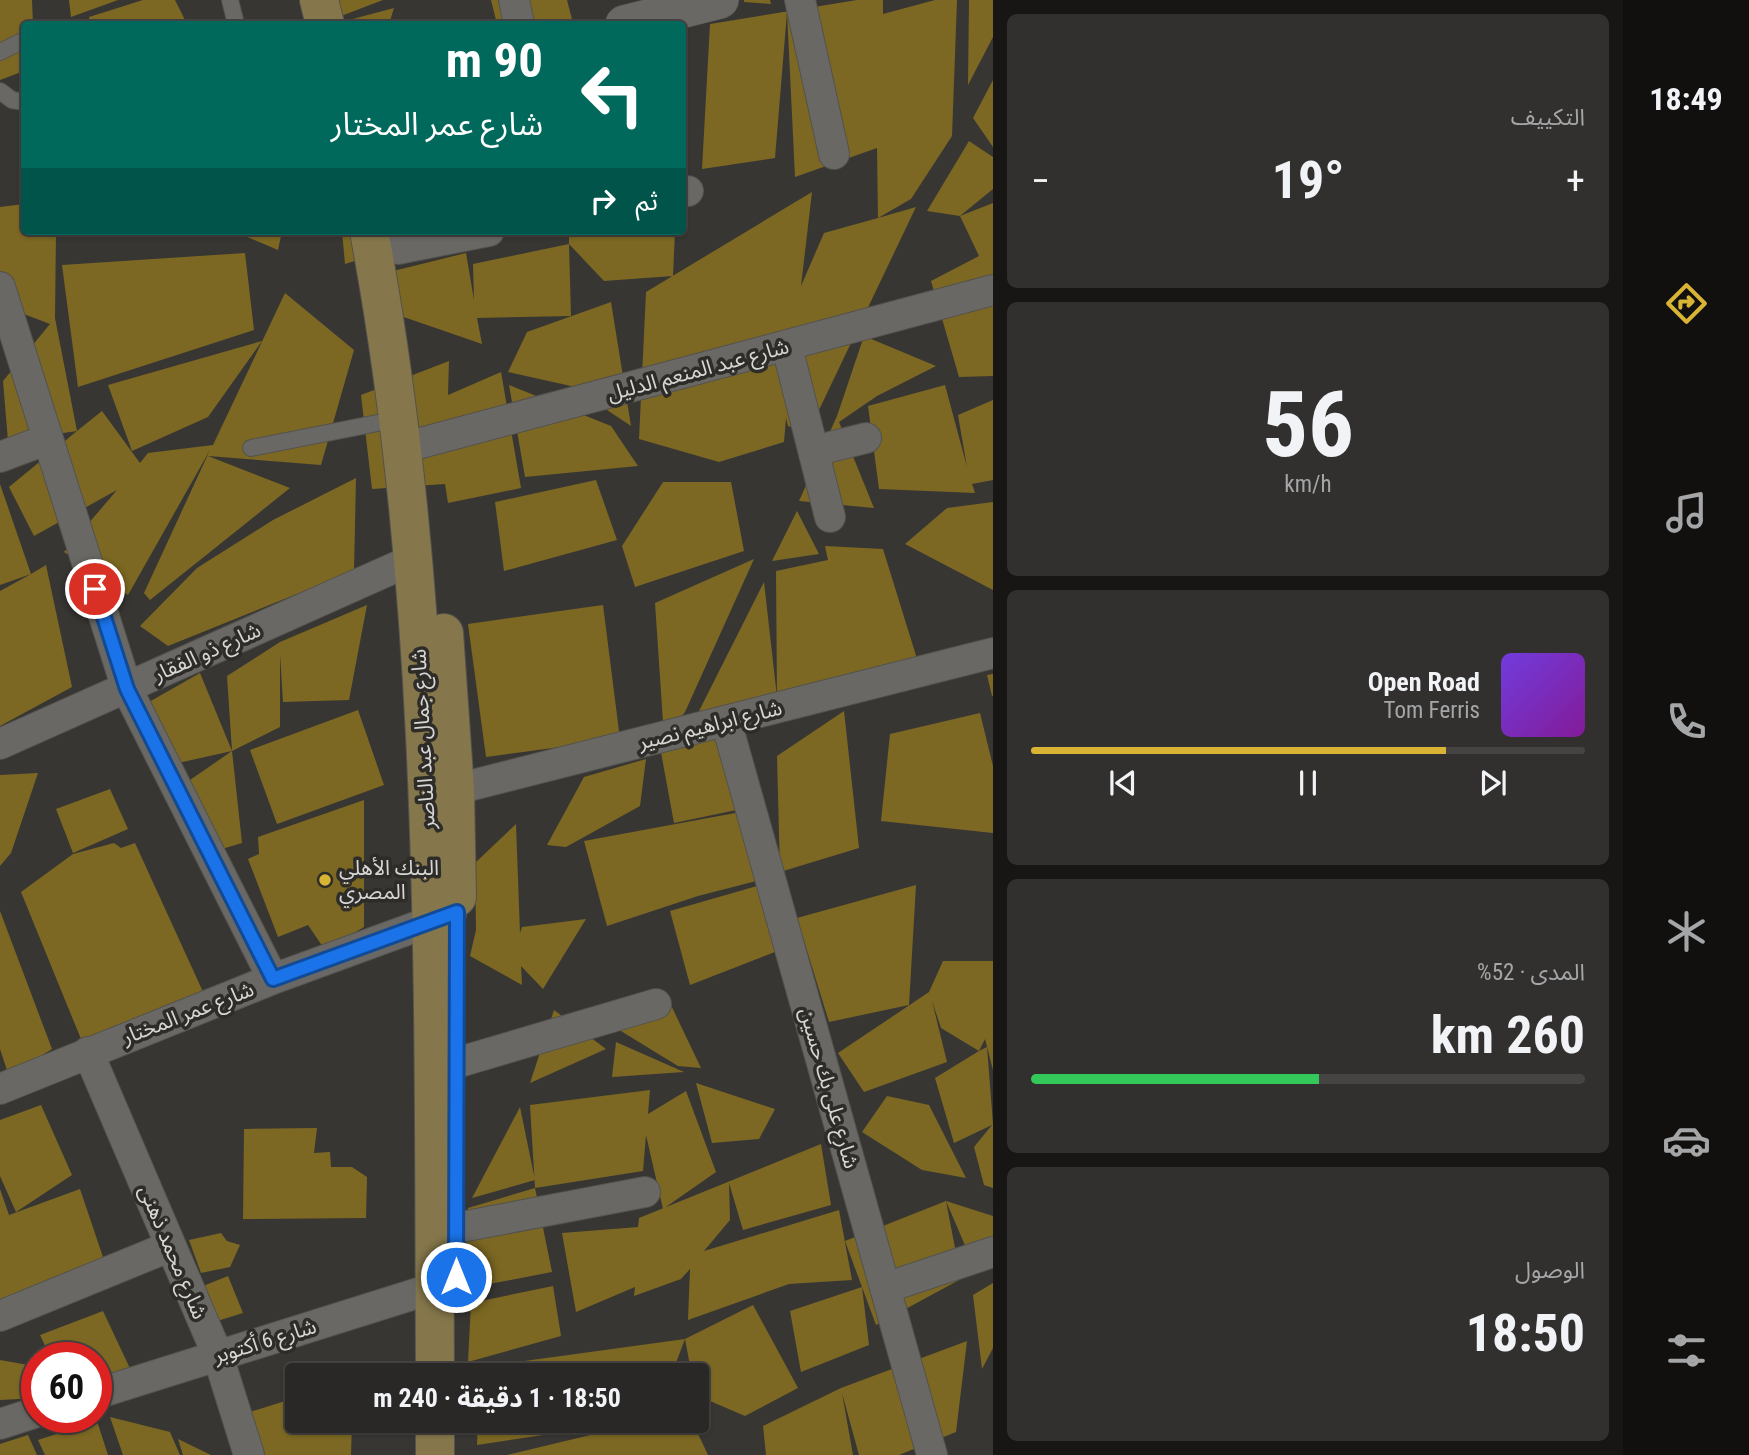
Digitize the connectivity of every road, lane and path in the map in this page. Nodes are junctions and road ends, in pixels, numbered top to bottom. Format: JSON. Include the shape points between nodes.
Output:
{"nodes":[{"id":1,"x":230,"y":0,"type":"edge"},
{"id":2,"x":319,"y":0,"type":"edge"},
{"id":3,"x":343,"y":0,"type":"edge"},
{"id":4,"x":514,"y":0,"type":"edge"},
{"id":5,"x":800,"y":0,"type":"edge"},
{"id":6,"x":698,"y":3,"type":"edge"},
{"id":7,"x":235,"y":21,"type":"edge"},
{"id":8,"x":324,"y":21,"type":"edge"},
{"id":9,"x":348,"y":21,"type":"edge"},
{"id":10,"x":518,"y":21,"type":"edge"},
{"id":11,"x":635,"y":21,"type":"edge"},
{"id":12,"x":21,"y":41,"type":"edge"},
{"id":13,"x":0,"y":52,"type":"edge"},
{"id":14,"x":0,"y":91,"type":"edge"},
{"id":15,"x":21,"y":102,"type":"edge"},
{"id":16,"x":834,"y":154,"type":"dead end"},
{"id":17,"x":421,"y":235,"type":"edge"},
{"id":18,"x":387,"y":237,"type":"edge"},
{"id":19,"x":0,"y":287,"type":"edge"},
{"id":20,"x":993,"y":290,"type":"edge"},
{"id":21,"x":787,"y":347,"type":"junction"},
{"id":22,"x":409,"y":436,"type":"junction"},
{"id":23,"x":866,"y":438,"type":"dead end"},
{"id":24,"x":48,"y":439,"type":"junction"},
{"id":25,"x":251,"y":448,"type":"dead end"},
{"id":26,"x":814,"y":451,"type":"junction"},
{"id":27,"x":0,"y":457,"type":"edge"},
{"id":28,"x":830,"y":517,"type":"dead end"},
{"id":29,"x":414,"y":559,"type":"junction"},
{"id":30,"x":993,"y":653,"type":"edge"},
{"id":31,"x":127,"y":689,"type":"junction"},
{"id":32,"x":726,"y":721,"type":"junction"},
{"id":33,"x":0,"y":744,"type":"edge"},
{"id":34,"x":440,"y":793,"type":"junction"},
{"id":35,"x":446,"y":916,"type":"junction"},
{"id":36,"x":273,"y":979,"type":"junction"},
{"id":37,"x":656,"y":1004,"type":"dead end"},
{"id":38,"x":88,"y":1052,"type":"junction"},
{"id":39,"x":456,"y":1063,"type":"junction"},
{"id":40,"x":1,"y":1085,"type":"edge"},
{"id":41,"x":645,"y":1192,"type":"dead end"},
{"id":42,"x":456,"y":1228,"type":"junction"},
{"id":43,"x":171,"y":1246,"type":"junction"},
{"id":44,"x":993,"y":1251,"type":"edge"},
{"id":45,"x":434,"y":1288,"type":"junction"},
{"id":46,"x":885,"y":1288,"type":"junction"},
{"id":47,"x":0,"y":1316,"type":"edge"},
{"id":48,"x":218,"y":1356,"type":"junction"},
{"id":49,"x":435,"y":1363,"type":"edge"},
{"id":50,"x":456,"y":1363,"type":"edge"},
{"id":51,"x":112,"y":1389,"type":"edge"},
{"id":52,"x":21,"y":1417,"type":"edge"},
{"id":53,"x":0,"y":1424,"type":"edge"},
{"id":54,"x":435,"y":1433,"type":"edge"},
{"id":55,"x":456,"y":1433,"type":"edge"},
{"id":56,"x":249,"y":1455,"type":"edge"},
{"id":57,"x":436,"y":1455,"type":"edge"},
{"id":58,"x":456,"y":1455,"type":"edge"},
{"id":59,"x":932,"y":1455,"type":"edge"}],
"edges":[{"from":1,"to":7,"type":"lane"},
{"from":2,"to":8,"type":"main road"},
{"from":3,"to":9,"type":"main road"},
{"from":4,"to":10,"type":"street"},
{"from":5,"to":16,"type":"street"},
{"from":6,"to":11,"type":"street"},
{"from":12,"to":13,"type":"lane"},
{"from":14,"to":15,"type":"lane"},
{"from":17,"to":18,"type":"street"},
{"from":18,"to":22,"type":"main road","name":"شارع جمال عبد الناصر"},
{"from":19,"to":24,"type":"street"},
{"from":20,"to":21,"type":"street","name":"شارع عبد المنعم الدليل"},
{"from":21,"to":22,"type":"street","name":"شارع عبد المنعم الدليل"},
{"from":21,"to":26,"type":"street"},
{"from":22,"to":25,"type":"lane"},
{"from":22,"to":29,"type":"main road","name":"شارع جمال عبد الناصر"},
{"from":22,"to":34,"type":"main road","name":"شارع جمال عبد الناصر"},
{"from":23,"to":26,"type":"street"},
{"from":24,"to":27,"type":"street"},
{"from":24,"to":31,"type":"street"},
{"from":26,"to":28,"type":"street"},
{"from":29,"to":31,"type":"street","name":"شارع ذو الفقار"},
{"from":29,"to":34,"type":"main road","name":"شارع جمال عبد الناصر"},
{"from":30,"to":32,"type":"street","name":"شارع ابراهيم نصير"},
{"from":31,"to":33,"type":"street","name":"شارع ذو الفقار"},
{"from":31,"to":36,"type":"street"},
{"from":32,"to":34,"type":"street","name":"شارع ابراهيم نصير"},
{"from":32,"to":46,"type":"street","name":"شارع على بك حسين"},
{"from":34,"to":35,"type":"main road","name":"شارع جمال عبد الناصر"},
{"from":35,"to":36,"type":"street","name":"شارع عمر المختار"},
{"from":35,"to":39,"type":"main road","name":"شارع جمال عبد الناصر"},
{"from":35,"to":45,"type":"main road","name":"شارع جمال عبد الناصر"},
{"from":36,"to":38,"type":"street","name":"شارع عمر المختار"},
{"from":37,"to":39,"type":"street"},
{"from":38,"to":40,"type":"street","name":"شارع عمر المختار"},
{"from":38,"to":43,"type":"street","name":"شارع محمد ذهنى"},
{"from":39,"to":42,"type":"main road","name":"شارع جمال عبد الناصر"},
{"from":41,"to":42,"type":"street"},
{"from":42,"to":50,"type":"main road","name":"شارع جمال عبد الناصر"},
{"from":43,"to":47,"type":"street"},
{"from":43,"to":48,"type":"street","name":"شارع محمد ذهنى"},
{"from":44,"to":46,"type":"street"},
{"from":45,"to":48,"type":"street","name":"شارع 6 أكتوبر"},
{"from":45,"to":49,"type":"main road","name":"شارع جمال عبد الناصر"},
{"from":46,"to":59,"type":"street","name":"شارع على بك حسين"},
{"from":48,"to":51,"type":"street","name":"شارع 6 أكتوبر"},
{"from":48,"to":56,"type":"street","name":"شارع محمد ذهنى"},
{"from":52,"to":53,"type":"street"},
{"from":54,"to":57,"type":"main road"},
{"from":55,"to":58,"type":"main road"}]}
